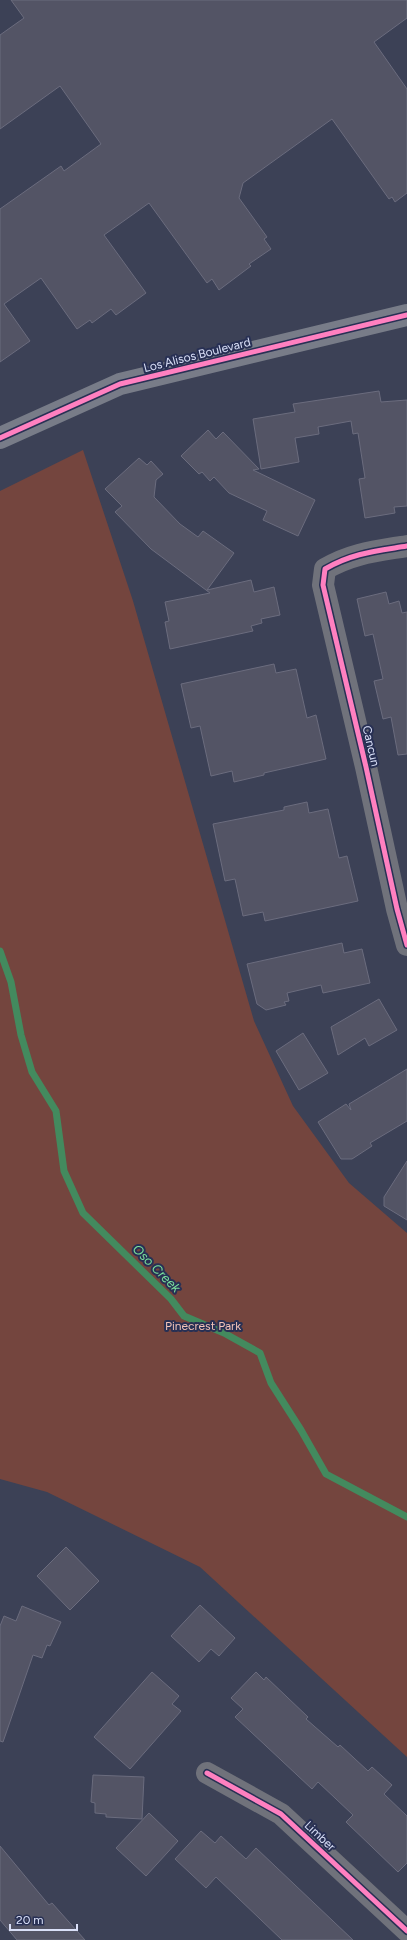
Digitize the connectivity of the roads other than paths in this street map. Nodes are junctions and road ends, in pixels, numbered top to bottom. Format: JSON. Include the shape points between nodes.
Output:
{"nodes":[{"id":1,"x":407,"y":315,"type":"edge"},
{"id":2,"x":0,"y":438,"type":"edge"},
{"id":3,"x":407,"y":546,"type":"edge"},
{"id":4,"x":399,"y":878,"type":"edge"},
{"id":5,"x":407,"y":945,"type":"edge"},
{"id":6,"x":207,"y":1774,"type":"dead end"},
{"id":7,"x":407,"y":1931,"type":"edge"}],
"edges":[{"from":1,"to":2,"type":"main road","name":"Los Alisos Boulevard","via":[[120,384]]},
{"from":3,"to":4,"type":"street","name":"Cancun","via":[[359,554],[341,560],[325,569],[322,585]]},
{"from":4,"to":5,"type":"street","name":"Cancun","via":[[397,909]]},
{"from":6,"to":7,"type":"street","name":"Limber","via":[[281,1814]]}]}
